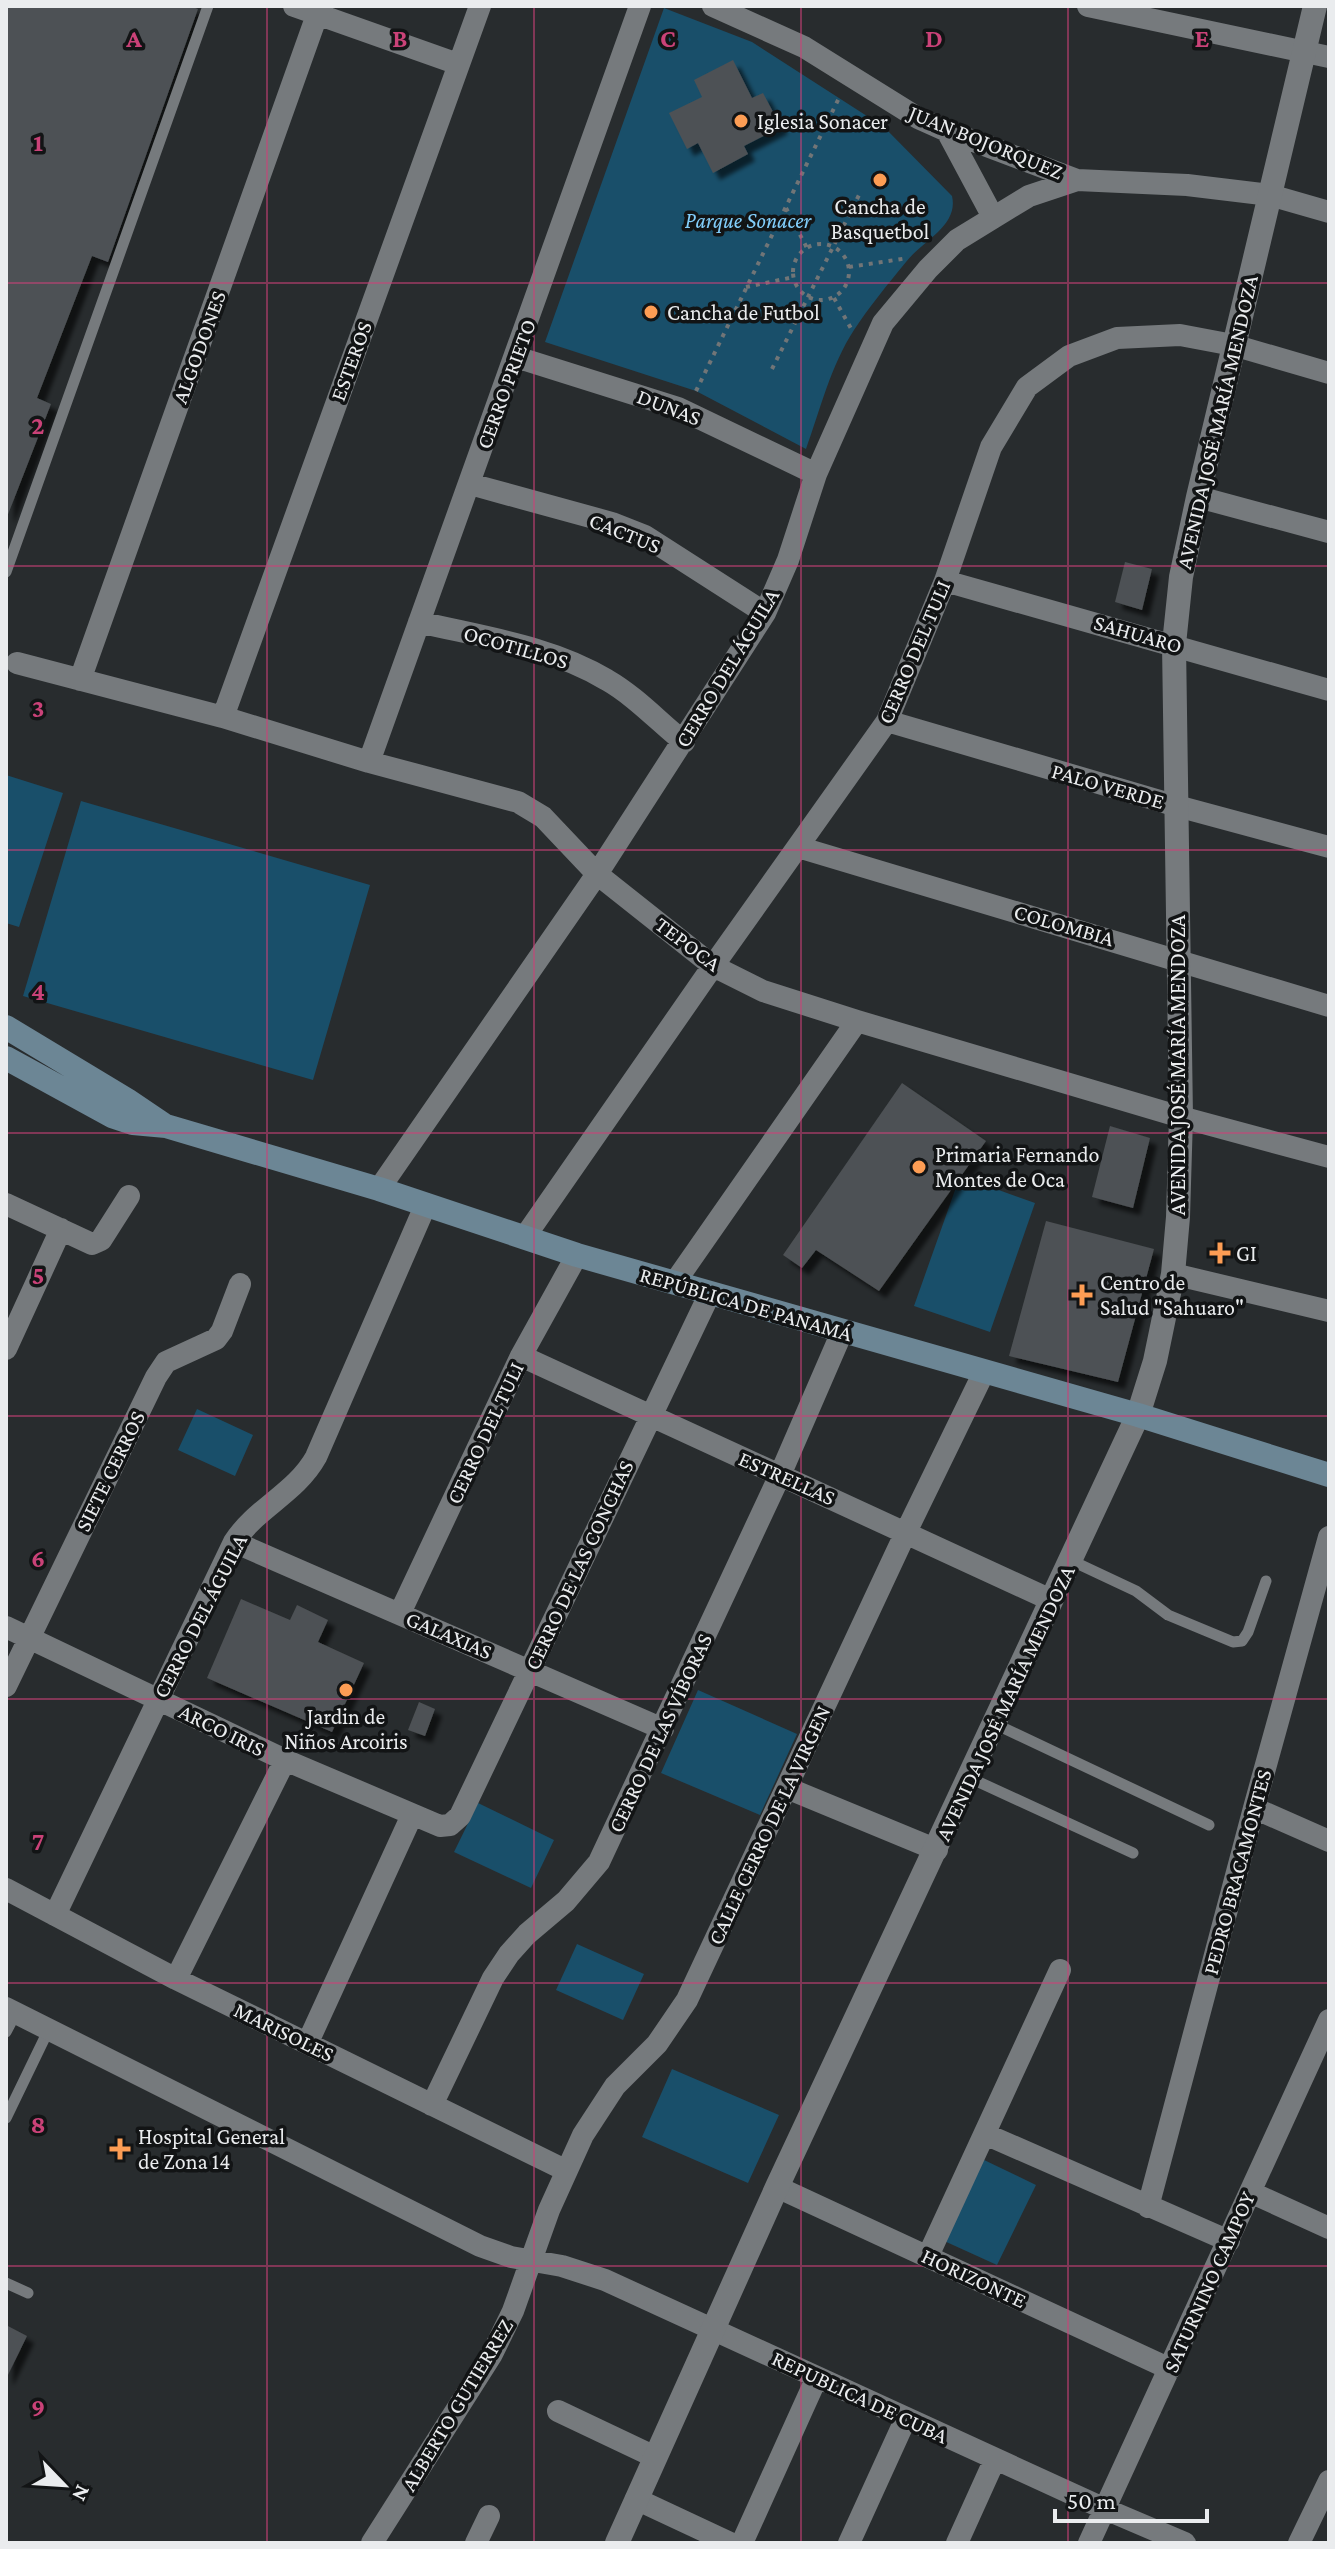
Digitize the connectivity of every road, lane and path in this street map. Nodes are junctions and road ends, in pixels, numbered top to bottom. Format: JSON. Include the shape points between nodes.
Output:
{"nodes":[{"id":1,"x":208,"y":6,"type":"edge"},
{"id":2,"x":294,"y":6,"type":"edge"},
{"id":3,"x":480,"y":6,"type":"edge"},
{"id":4,"x":640,"y":6,"type":"edge"},
{"id":5,"x":713,"y":6,"type":"edge"},
{"id":6,"x":1088,"y":6,"type":"edge"},
{"id":7,"x":1315,"y":6,"type":"edge"},
{"id":8,"x":1152,"y":12,"type":"edge"},
{"id":9,"x":317,"y":15,"type":"junction"},
{"id":10,"x":1303,"y":50,"type":"junction"},
{"id":11,"x":1329,"y":57,"type":"edge"},
{"id":12,"x":458,"y":64,"type":"junction"},
{"id":13,"x":839,"y":98,"type":"dead end"},
{"id":14,"x":947,"y":131,"type":"junction"},
{"id":15,"x":1077,"y":180,"type":"junction"},
{"id":16,"x":861,"y":191,"type":"dead end"},
{"id":17,"x":1270,"y":195,"type":"junction"},
{"id":18,"x":786,"y":208,"type":"junction"},
{"id":19,"x":1329,"y":212,"type":"edge"},
{"id":20,"x":993,"y":217,"type":"junction"},
{"id":21,"x":833,"y":246,"type":"junction"},
{"id":22,"x":807,"y":248,"type":"junction"},
{"id":23,"x":908,"y":258,"type":"dead end"},
{"id":24,"x":849,"y":267,"type":"junction"},
{"id":25,"x":794,"y":277,"type":"junction"},
{"id":26,"x":746,"y":287,"type":"junction"},
{"id":27,"x":808,"y":298,"type":"junction"},
{"id":28,"x":834,"y":298,"type":"junction"},
{"id":29,"x":853,"y":332,"type":"dead end"},
{"id":30,"x":1233,"y":345,"type":"junction"},
{"id":31,"x":516,"y":357,"type":"junction"},
{"id":32,"x":772,"y":369,"type":"dead end"},
{"id":33,"x":1329,"y":373,"type":"edge"},
{"id":34,"x":696,"y":391,"type":"dead end"},
{"id":35,"x":816,"y":474,"type":"junction"},
{"id":36,"x":470,"y":484,"type":"junction"},
{"id":37,"x":1198,"y":497,"type":"junction"},
{"id":38,"x":1329,"y":532,"type":"edge"},
{"id":39,"x":6,"y":572,"type":"edge"},
{"id":40,"x":945,"y":581,"type":"junction"},
{"id":41,"x":765,"y":613,"type":"junction"},
{"id":42,"x":419,"y":622,"type":"junction"},
{"id":43,"x":1174,"y":644,"type":"junction"},
{"id":44,"x":17,"y":663,"type":"dead end"},
{"id":45,"x":80,"y":680,"type":"junction"},
{"id":46,"x":1329,"y":690,"type":"edge"},
{"id":47,"x":223,"y":717,"type":"junction"},
{"id":48,"x":887,"y":721,"type":"junction"},
{"id":49,"x":684,"y":742,"type":"junction"},
{"id":50,"x":369,"y":762,"type":"junction"},
{"id":51,"x":1177,"y":806,"type":"junction"},
{"id":52,"x":798,"y":847,"type":"junction"},
{"id":53,"x":1329,"y":847,"type":"edge"},
{"id":54,"x":597,"y":874,"type":"junction"},
{"id":55,"x":1178,"y":959,"type":"junction"},
{"id":56,"x":713,"y":966,"type":"junction"},
{"id":57,"x":1329,"y":1006,"type":"edge"},
{"id":58,"x":857,"y":1021,"type":"junction"},
{"id":59,"x":6,"y":1027,"type":"edge"},
{"id":60,"x":6,"y":1044,"type":"edge"},
{"id":61,"x":6,"y":1058,"type":"edge"},
{"id":62,"x":127,"y":1100,"type":"junction"},
{"id":63,"x":1181,"y":1117,"type":"junction"},
{"id":64,"x":166,"y":1126,"type":"junction"},
{"id":65,"x":1329,"y":1157,"type":"edge"},
{"id":66,"x":379,"y":1189,"type":"junction"},
{"id":67,"x":129,"y":1196,"type":"dead end"},
{"id":68,"x":6,"y":1204,"type":"edge"},
{"id":69,"x":426,"y":1204,"type":"junction"},
{"id":70,"x":61,"y":1229,"type":"junction"},
{"id":71,"x":524,"y":1238,"type":"junction"},
{"id":72,"x":577,"y":1255,"type":"junction"},
{"id":73,"x":1173,"y":1274,"type":"junction"},
{"id":74,"x":675,"y":1282,"type":"junction"},
{"id":75,"x":240,"y":1284,"type":"dead end"},
{"id":76,"x":710,"y":1293,"type":"junction"},
{"id":77,"x":1329,"y":1311,"type":"edge"},
{"id":78,"x":842,"y":1332,"type":"junction"},
{"id":79,"x":6,"y":1349,"type":"edge"},
{"id":80,"x":521,"y":1356,"type":"junction"},
{"id":81,"x":984,"y":1372,"type":"junction"},
{"id":82,"x":650,"y":1415,"type":"junction"},
{"id":83,"x":1138,"y":1415,"type":"junction"},
{"id":84,"x":780,"y":1475,"type":"junction"},
{"id":85,"x":1329,"y":1475,"type":"edge"},
{"id":86,"x":906,"y":1532,"type":"junction"},
{"id":87,"x":1329,"y":1537,"type":"edge"},
{"id":88,"x":234,"y":1542,"type":"junction"},
{"id":89,"x":1070,"y":1560,"type":"junction"},
{"id":90,"x":1266,"y":1581,"type":"dead end"},
{"id":91,"x":1051,"y":1600,"type":"junction"},
{"id":92,"x":400,"y":1613,"type":"junction"},
{"id":93,"x":6,"y":1627,"type":"edge"},
{"id":94,"x":29,"y":1638,"type":"junction"},
{"id":95,"x":530,"y":1669,"type":"junction"},
{"id":96,"x":6,"y":1686,"type":"edge"},
{"id":97,"x":158,"y":1698,"type":"junction"},
{"id":98,"x":995,"y":1724,"type":"junction"},
{"id":99,"x":663,"y":1729,"type":"junction"},
{"id":100,"x":285,"y":1760,"type":"junction"},
{"id":101,"x":970,"y":1778,"type":"junction"},
{"id":102,"x":787,"y":1788,"type":"junction"},
{"id":103,"x":1254,"y":1808,"type":"junction"},
{"id":104,"x":412,"y":1815,"type":"junction"},
{"id":105,"x":1209,"y":1825,"type":"dead end"},
{"id":106,"x":440,"y":1826,"type":"joint"},
{"id":107,"x":1329,"y":1841,"type":"edge"},
{"id":108,"x":937,"y":1850,"type":"junction"},
{"id":109,"x":1133,"y":1853,"type":"dead end"},
{"id":110,"x":6,"y":1889,"type":"edge"},
{"id":111,"x":55,"y":1915,"type":"junction"},
{"id":112,"x":1060,"y":1970,"type":"dead end"},
{"id":113,"x":176,"y":1979,"type":"junction"},
{"id":114,"x":9,"y":2018,"type":"edge"},
{"id":115,"x":1329,"y":2020,"type":"edge"},
{"id":116,"x":49,"y":2028,"type":"junction"},
{"id":117,"x":308,"y":2042,"type":"junction"},
{"id":118,"x":12,"y":2094,"type":"edge"},
{"id":119,"x":432,"y":2105,"type":"junction"},
{"id":120,"x":6,"y":2118,"type":"edge"},
{"id":121,"x":985,"y":2134,"type":"junction"},
{"id":122,"x":565,"y":2170,"type":"junction"},
{"id":123,"x":777,"y":2187,"type":"junction"},
{"id":124,"x":1250,"y":2192,"type":"junction"},
{"id":125,"x":1148,"y":2207,"type":"junction"},
{"id":126,"x":1329,"y":2228,"type":"edge"},
{"id":127,"x":1229,"y":2241,"type":"junction"},
{"id":128,"x":928,"y":2256,"type":"junction"},
{"id":129,"x":531,"y":2262,"type":"junction"},
{"id":130,"x":6,"y":2283,"type":"edge"},
{"id":131,"x":28,"y":2293,"type":"dead end"},
{"id":132,"x":713,"y":2329,"type":"junction"},
{"id":133,"x":1170,"y":2369,"type":"junction"},
{"id":134,"x":817,"y":2377,"type":"junction"},
{"id":135,"x":558,"y":2411,"type":"dead end"},
{"id":136,"x":906,"y":2418,"type":"junction"},
{"id":137,"x":655,"y":2457,"type":"junction"},
{"id":138,"x":995,"y":2459,"type":"junction"},
{"id":139,"x":1329,"y":2481,"type":"edge"},
{"id":140,"x":636,"y":2499,"type":"junction"},
{"id":141,"x":1105,"y":2509,"type":"junction"},
{"id":142,"x":489,"y":2516,"type":"dead end"},
{"id":143,"x":372,"y":2543,"type":"edge"},
{"id":144,"x":476,"y":2543,"type":"edge"},
{"id":145,"x":617,"y":2543,"type":"edge"},
{"id":146,"x":730,"y":2543,"type":"edge"},
{"id":147,"x":742,"y":2543,"type":"edge"},
{"id":148,"x":849,"y":2543,"type":"edge"},
{"id":149,"x":957,"y":2543,"type":"edge"},
{"id":150,"x":1089,"y":2543,"type":"edge"},
{"id":151,"x":1185,"y":2543,"type":"edge"},
{"id":152,"x":1299,"y":2543,"type":"edge"}],
"edges":[{"from":1,"to":39,"type":"lane"},
{"from":2,"to":9,"type":"street"},
{"from":3,"to":12,"type":"street","name":"ESTEROS"},
{"from":4,"to":31,"type":"street","name":"CERRO PRIETO"},
{"from":5,"to":14,"type":"street","name":"JUAN BOJORQUEZ","via":[[804,47]]},
{"from":6,"to":8,"type":"street"},
{"from":7,"to":10,"type":"street","name":"AVENIDA JOSÉ MARÍA MENDOZA"},
{"from":8,"to":10,"type":"street"},
{"from":9,"to":12,"type":"street"},
{"from":9,"to":45,"type":"street","name":"ALGODONES"},
{"from":10,"to":11,"type":"street"},
{"from":10,"to":17,"type":"street","name":"AVENIDA JOSÉ MARÍA MENDOZA"},
{"from":12,"to":47,"type":"street","name":"ESTEROS"},
{"from":13,"to":18,"type":"path"},
{"from":14,"to":15,"type":"street","name":"JUAN BOJORQUEZ"},
{"from":14,"to":20,"type":"street"},
{"from":15,"to":17,"type":"street","name":"JUAN BOJORQUEZ"},
{"from":15,"to":20,"type":"street","name":"CERRO DEL ÁGUILA","via":[[1029,196]]},
{"from":16,"to":21,"type":"path"},
{"from":17,"to":19,"type":"street","name":"JUAN BOJORQUEZ"},
{"from":17,"to":30,"type":"street","name":"AVENIDA JOSÉ MARÍA MENDOZA"},
{"from":18,"to":22,"type":"path"},
{"from":18,"to":26,"type":"path"},
{"from":20,"to":35,"type":"street","name":"CERRO DEL ÁGUILA","via":[[957,240],[883,323]]},
{"from":21,"to":22,"type":"path"},
{"from":21,"to":24,"type":"path"},
{"from":21,"to":27,"type":"path"},
{"from":22,"to":25,"type":"path","via":[[796,261]]},
{"from":23,"to":24,"type":"path"},
{"from":24,"to":28,"type":"path","via":[[847,285]]},
{"from":25,"to":26,"type":"path"},
{"from":25,"to":27,"type":"path"},
{"from":26,"to":34,"type":"path"},
{"from":27,"to":28,"type":"path"},
{"from":27,"to":32,"type":"path"},
{"from":28,"to":29,"type":"path"},
{"from":30,"to":33,"type":"street","name":"CERRO DEL TULI"},
{"from":30,"to":37,"type":"street","name":"AVENIDA JOSÉ MARÍA MENDOZA"},
{"from":30,"to":40,"type":"street","name":"CERRO DEL TULI","via":[[1180,335],[1117,338],[1069,356],[1027,387],[991,447]]},
{"from":31,"to":35,"type":"street","name":"DUNAS","via":[[678,408]]},
{"from":31,"to":36,"type":"street","name":"CERRO PRIETO"},
{"from":35,"to":41,"type":"street","name":"CERRO DEL ÁGUILA"},
{"from":36,"to":41,"type":"street","name":"CACTUS","via":[[645,536]]},
{"from":36,"to":42,"type":"street","name":"CERRO PRIETO"},
{"from":37,"to":38,"type":"street"},
{"from":37,"to":43,"type":"street","name":"AVENIDA JOSÉ MARÍA MENDOZA"},
{"from":40,"to":43,"type":"street","name":"SAHUARO"},
{"from":40,"to":48,"type":"street","name":"CERRO DEL TULI"},
{"from":41,"to":49,"type":"street","name":"CERRO DEL ÁGUILA"},
{"from":42,"to":49,"type":"street","name":"OCOTILLOS","via":[[511,643],[586,668]]},
{"from":42,"to":50,"type":"street","name":"CERRO PRIETO"},
{"from":43,"to":46,"type":"street","name":"SAHUARO"},
{"from":43,"to":51,"type":"street","name":"AVENIDA JOSÉ MARÍA MENDOZA"},
{"from":44,"to":45,"type":"street","name":"TEPOCA"},
{"from":45,"to":47,"type":"street","name":"TEPOCA"},
{"from":47,"to":50,"type":"street","name":"TEPOCA"},
{"from":48,"to":51,"type":"street","name":"PALO VERDE"},
{"from":48,"to":52,"type":"street","name":"CERRO DEL TULI"},
{"from":49,"to":54,"type":"street","name":"CERRO DEL ÁGUILA"},
{"from":50,"to":54,"type":"street","name":"TEPOCA","via":[[533,809]]},
{"from":51,"to":53,"type":"street","name":"PALO VERDE"},
{"from":51,"to":55,"type":"street","name":"AVENIDA JOSÉ MARÍA MENDOZA"},
{"from":52,"to":55,"type":"street","name":"COLOMBIA"},
{"from":52,"to":56,"type":"street","name":"CERRO DEL TULI"},
{"from":54,"to":56,"type":"street","name":"TEPOCA"},
{"from":54,"to":66,"type":"street","name":"CERRO DEL ÁGUILA"},
{"from":55,"to":57,"type":"street","name":"COLOMBIA"},
{"from":55,"to":63,"type":"street","name":"AVENIDA JOSÉ MARÍA MENDOZA"},
{"from":56,"to":58,"type":"street","name":"TEPOCA","via":[[763,991]]},
{"from":56,"to":71,"type":"street","name":"CERRO DEL TULI"},
{"from":58,"to":63,"type":"street","name":"TEPOCA"},
{"from":58,"to":74,"type":"street"},
{"from":59,"to":62,"type":"main road","name":"REPÚBLICA DE PANAMÁ"},
{"from":60,"to":62,"type":"main road","via":[[73,1084]]},
{"from":61,"to":64,"type":"main road","name":"REPÚBLICA DE PANAMÁ","via":[[112,1116]]},
{"from":62,"to":64,"type":"main road","name":"REPÚBLICA DE PANAMÁ"},
{"from":63,"to":65,"type":"street","name":"TEPOCA"},
{"from":63,"to":73,"type":"street","name":"AVENIDA JOSÉ MARÍA MENDOZA"},
{"from":64,"to":66,"type":"main road","name":"REPÚBLICA DE PANAMÁ"},
{"from":66,"to":69,"type":"main road","name":"REPÚBLICA DE PANAMÁ"},
{"from":67,"to":70,"type":"street","via":[[98,1244]]},
{"from":68,"to":70,"type":"street"},
{"from":69,"to":71,"type":"main road","name":"REPÚBLICA DE PANAMÁ"},
{"from":69,"to":88,"type":"street","name":"CERRO DEL ÁGUILA","via":[[306,1473],[250,1521]]},
{"from":70,"to":79,"type":"street"},
{"from":71,"to":72,"type":"main road","name":"REPÚBLICA DE PANAMÁ"},
{"from":72,"to":74,"type":"main road","name":"REPÚBLICA DE PANAMÁ"},
{"from":72,"to":80,"type":"street","name":"CERRO DEL TULI"},
{"from":73,"to":77,"type":"street"},
{"from":73,"to":83,"type":"street","name":"AVENIDA JOSÉ MARÍA MENDOZA"},
{"from":74,"to":76,"type":"main road","name":"REPÚBLICA DE PANAMÁ"},
{"from":75,"to":94,"type":"street","name":"SIETE CERROS","via":[[216,1339],[166,1362],[156,1377]]},
{"from":76,"to":78,"type":"main road","name":"REPÚBLICA DE PANAMÁ"},
{"from":76,"to":82,"type":"street","name":"CERRO DE LAS CONCHAS"},
{"from":78,"to":81,"type":"main road","name":"REPÚBLICA DE PANAMÁ"},
{"from":78,"to":84,"type":"street","name":"CERRO DE LAS VÍBORAS"},
{"from":80,"to":82,"type":"street","name":"ESTRELLAS"},
{"from":80,"to":92,"type":"street","name":"CERRO DEL TULI"},
{"from":81,"to":83,"type":"main road","name":"REPÚBLICA DE PANAMÁ"},
{"from":81,"to":86,"type":"street","name":"CALLE CERRO DE LA VIRGEN"},
{"from":82,"to":84,"type":"street","name":"ESTRELLAS"},
{"from":82,"to":95,"type":"street","name":"CERRO DE LAS CONCHAS"},
{"from":83,"to":85,"type":"main road","name":"REPÚBLICA DE PANAMÁ"},
{"from":83,"to":89,"type":"street","name":"AVENIDA JOSÉ MARÍA MENDOZA"},
{"from":84,"to":86,"type":"street","name":"ESTRELLAS"},
{"from":84,"to":99,"type":"street","name":"CERRO DE LAS VÍBORAS"},
{"from":86,"to":91,"type":"street","name":"ESTRELLAS"},
{"from":86,"to":102,"type":"street","name":"CALLE CERRO DE LA VIRGEN"},
{"from":87,"to":103,"type":"street","name":"PEDRO BRACAMONTES"},
{"from":88,"to":92,"type":"street","name":"GALAXIAS"},
{"from":88,"to":97,"type":"street","name":"CERRO DEL ÁGUILA"},
{"from":89,"to":90,"type":"lane","via":[[1136,1591],[1168,1615],[1233,1642],[1242,1641],[1248,1632]]},
{"from":89,"to":91,"type":"street","name":"AVENIDA JOSÉ MARÍA MENDOZA"},
{"from":91,"to":98,"type":"street","name":"AVENIDA JOSÉ MARÍA MENDOZA"},
{"from":92,"to":95,"type":"street","name":"GALAXIAS"},
{"from":93,"to":94,"type":"street","name":"ARCO IRIS"},
{"from":94,"to":96,"type":"street","name":"SIETE CERROS"},
{"from":94,"to":97,"type":"street","name":"ARCO IRIS"},
{"from":95,"to":99,"type":"street","name":"GALAXIAS"},
{"from":95,"to":106,"type":"street","name":"CERRO DE LAS CONCHAS","via":[[460,1816]]},
{"from":97,"to":100,"type":"street","name":"ARCO IRIS"},
{"from":97,"to":111,"type":"street","name":"CERRO DEL ÁGUILA"},
{"from":98,"to":101,"type":"street","name":"AVENIDA JOSÉ MARÍA MENDOZA"},
{"from":98,"to":105,"type":"lane"},
{"from":99,"to":119,"type":"street","name":"CERRO DE LAS VÍBORAS","via":[[599,1862],[509,1954]]},
{"from":100,"to":104,"type":"street","name":"ARCO IRIS"},
{"from":100,"to":113,"type":"street"},
{"from":101,"to":108,"type":"street","name":"AVENIDA JOSÉ MARÍA MENDOZA"},
{"from":101,"to":109,"type":"lane"},
{"from":102,"to":108,"type":"street"},
{"from":102,"to":122,"type":"street","name":"CALLE CERRO DE LA VIRGEN","via":[[687,2000],[657,2044],[615,2086]]},
{"from":103,"to":107,"type":"street"},
{"from":103,"to":125,"type":"street","name":"PEDRO BRACAMONTES"},
{"from":104,"to":106,"type":"street","name":"ARCO IRIS"},
{"from":104,"to":117,"type":"street"},
{"from":108,"to":123,"type":"street","name":"AVENIDA JOSÉ MARÍA MENDOZA"},
{"from":110,"to":111,"type":"street","name":"MARISOLES"},
{"from":111,"to":113,"type":"street","name":"MARISOLES"},
{"from":112,"to":121,"type":"street"},
{"from":113,"to":117,"type":"street","name":"MARISOLES"},
{"from":114,"to":116,"type":"street","name":"REPUBLICA DE CUBA"},
{"from":115,"to":124,"type":"street","name":"SATURNINO CAMPOY"},
{"from":116,"to":118,"type":"lane"},
{"from":116,"to":129,"type":"street","name":"REPUBLICA DE CUBA","via":[[480,2246]]},
{"from":117,"to":119,"type":"street","name":"MARISOLES"},
{"from":118,"to":120,"type":"lane"},
{"from":119,"to":122,"type":"street","name":"MARISOLES"},
{"from":121,"to":125,"type":"street"},
{"from":121,"to":128,"type":"street"},
{"from":122,"to":129,"type":"street","name":"CALLE CERRO DE LA VIRGEN"},
{"from":123,"to":128,"type":"street","name":"HORIZONTE"},
{"from":123,"to":132,"type":"street","name":"AVENIDA JOSÉ MARÍA MENDOZA"},
{"from":124,"to":126,"type":"street"},
{"from":124,"to":127,"type":"street","name":"SATURNINO CAMPOY"},
{"from":125,"to":127,"type":"street"},
{"from":127,"to":133,"type":"street","name":"SATURNINO CAMPOY"},
{"from":128,"to":133,"type":"street","name":"HORIZONTE"},
{"from":129,"to":132,"type":"street","name":"REPUBLICA DE CUBA","via":[[605,2280]]},
{"from":129,"to":143,"type":"street","name":"ALBERTO GUTIERREZ","via":[[492,2354]]},
{"from":130,"to":131,"type":"lane"},
{"from":132,"to":134,"type":"street","name":"REPUBLICA DE CUBA"},
{"from":132,"to":137,"type":"street","name":"AVENIDA JOSÉ MARÍA MENDOZA"},
{"from":133,"to":141,"type":"street","name":"SATURNINO CAMPOY"},
{"from":134,"to":136,"type":"street","name":"REPUBLICA DE CUBA"},
{"from":134,"to":147,"type":"street"},
{"from":135,"to":137,"type":"street"},
{"from":136,"to":138,"type":"street","name":"REPUBLICA DE CUBA"},
{"from":136,"to":148,"type":"street"},
{"from":137,"to":140,"type":"street","name":"AVENIDA JOSÉ MARÍA MENDOZA"},
{"from":138,"to":141,"type":"street","name":"REPUBLICA DE CUBA"},
{"from":138,"to":149,"type":"street"},
{"from":139,"to":152,"type":"street"},
{"from":140,"to":145,"type":"street","name":"AVENIDA JOSÉ MARÍA MENDOZA"},
{"from":140,"to":146,"type":"street"},
{"from":141,"to":150,"type":"street","name":"SATURNINO CAMPOY"},
{"from":141,"to":151,"type":"street","name":"REPUBLICA DE CUBA"},
{"from":142,"to":144,"type":"street"}]}
